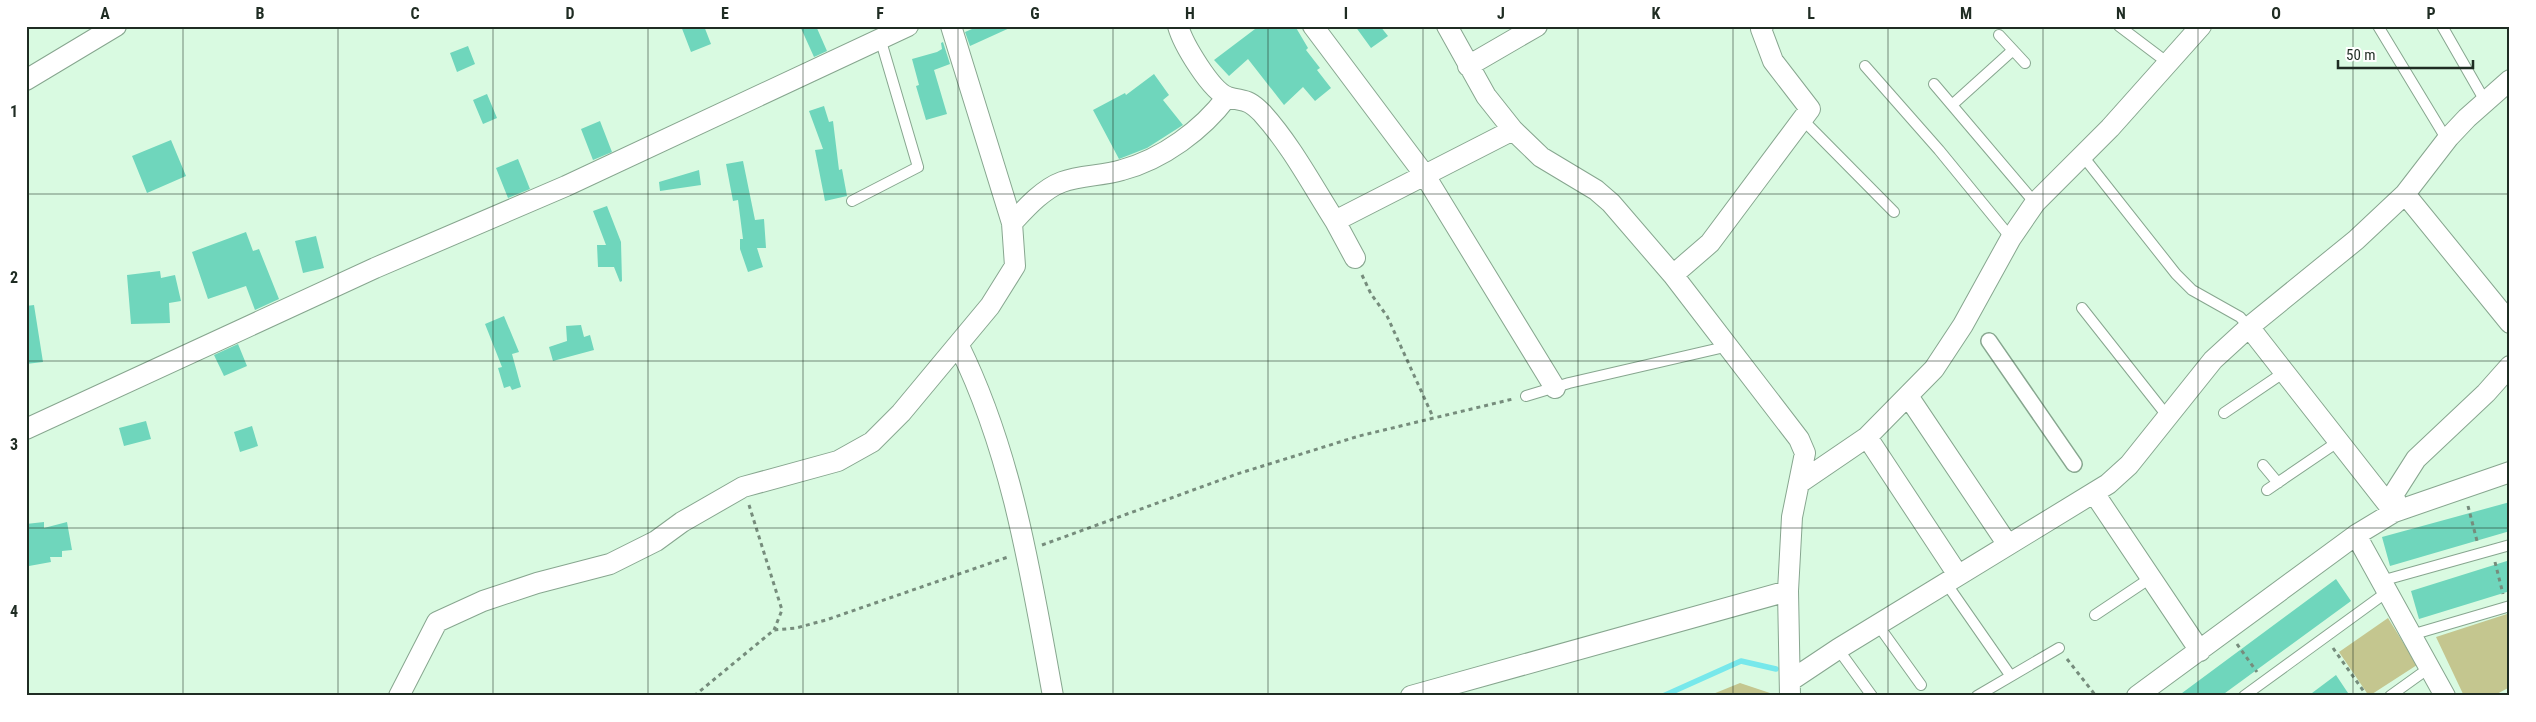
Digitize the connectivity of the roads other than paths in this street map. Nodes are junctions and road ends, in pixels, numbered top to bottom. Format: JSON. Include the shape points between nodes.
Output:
{"nodes":[{"id":1,"x":116,"y":26,"type":"edge"},
{"id":2,"x":908,"y":26,"type":"edge"},
{"id":3,"x":951,"y":26,"type":"edge"},
{"id":4,"x":1178,"y":26,"type":"edge"},
{"id":5,"x":1313,"y":26,"type":"edge"},
{"id":6,"x":1447,"y":26,"type":"edge"},
{"id":7,"x":1537,"y":26,"type":"edge"},
{"id":8,"x":1763,"y":26,"type":"edge"},
{"id":9,"x":2119,"y":26,"type":"edge"},
{"id":10,"x":2201,"y":26,"type":"edge"},
{"id":11,"x":2378,"y":26,"type":"edge"},
{"id":12,"x":2442,"y":26,"type":"edge"},
{"id":13,"x":1999,"y":35,"type":"dead end"},
{"id":14,"x":880,"y":38,"type":"junction"},
{"id":15,"x":2013,"y":50,"type":"junction"},
{"id":16,"x":2025,"y":63,"type":"dead end"},
{"id":17,"x":2168,"y":63,"type":"junction"},
{"id":18,"x":1468,"y":66,"type":"junction"},
{"id":19,"x":1865,"y":66,"type":"dead end"},
{"id":20,"x":26,"y":80,"type":"edge"},
{"id":21,"x":2510,"y":80,"type":"edge"},
{"id":22,"x":1934,"y":84,"type":"dead end"},
{"id":23,"x":1227,"y":96,"type":"junction"},
{"id":24,"x":2484,"y":101,"type":"junction"},
{"id":25,"x":1952,"y":105,"type":"junction"},
{"id":26,"x":1802,"y":119,"type":"junction"},
{"id":27,"x":1513,"y":130,"type":"junction"},
{"id":28,"x":2447,"y":140,"type":"junction"},
{"id":29,"x":2082,"y":155,"type":"junction"},
{"id":30,"x":1424,"y":174,"type":"junction"},
{"id":31,"x":2405,"y":194,"type":"junction"},
{"id":32,"x":852,"y":201,"type":"dead end"},
{"id":33,"x":2035,"y":203,"type":"junction"},
{"id":34,"x":1894,"y":212,"type":"dead end"},
{"id":35,"x":1335,"y":221,"type":"junction"},
{"id":36,"x":1012,"y":223,"type":"junction"},
{"id":37,"x":2011,"y":238,"type":"junction"},
{"id":38,"x":1355,"y":258,"type":"road end"},
{"id":39,"x":1673,"y":275,"type":"junction"},
{"id":40,"x":2082,"y":308,"type":"dead end"},
{"id":41,"x":2510,"y":323,"type":"edge"},
{"id":42,"x":2249,"y":327,"type":"junction"},
{"id":43,"x":1989,"y":341,"type":"dead end"},
{"id":44,"x":959,"y":346,"type":"junction"},
{"id":45,"x":1729,"y":346,"type":"junction"},
{"id":46,"x":2510,"y":366,"type":"edge"},
{"id":47,"x":2286,"y":371,"type":"junction"},
{"id":48,"x":1555,"y":388,"type":"junction"},
{"id":49,"x":1526,"y":396,"type":"road end"},
{"id":50,"x":1908,"y":396,"type":"junction"},
{"id":51,"x":2224,"y":413,"type":"dead end"},
{"id":52,"x":2168,"y":417,"type":"junction"},
{"id":53,"x":26,"y":428,"type":"edge"},
{"id":54,"x":1867,"y":437,"type":"junction"},
{"id":55,"x":2339,"y":441,"type":"junction"},
{"id":56,"x":2074,"y":464,"type":"dead end"},
{"id":57,"x":2263,"y":465,"type":"dead end"},
{"id":58,"x":2510,"y":472,"type":"edge"},
{"id":59,"x":1801,"y":482,"type":"junction"},
{"id":60,"x":2278,"y":483,"type":"junction"},
{"id":61,"x":2267,"y":490,"type":"dead end"},
{"id":62,"x":2094,"y":493,"type":"junction"},
{"id":63,"x":2394,"y":512,"type":"junction"},
{"id":64,"x":2356,"y":535,"type":"junction"},
{"id":65,"x":2008,"y":545,"type":"junction"},
{"id":66,"x":2510,"y":545,"type":"edge"},
{"id":67,"x":2152,"y":577,"type":"junction"},
{"id":68,"x":1952,"y":579,"type":"junction"},
{"id":69,"x":2384,"y":586,"type":"junction"},
{"id":70,"x":1788,"y":591,"type":"junction"},
{"id":71,"x":2508,"y":606,"type":"edge"},
{"id":72,"x":2095,"y":615,"type":"dead end"},
{"id":73,"x":1878,"y":625,"type":"junction"},
{"id":74,"x":2411,"y":635,"type":"junction"},
{"id":75,"x":2059,"y":648,"type":"road end"},
{"id":76,"x":1838,"y":649,"type":"junction"},
{"id":77,"x":2200,"y":650,"type":"junction"},
{"id":78,"x":2429,"y":668,"type":"junction"},
{"id":79,"x":2010,"y":675,"type":"junction"},
{"id":80,"x":1921,"y":685,"type":"dead end"},
{"id":81,"x":1790,"y":688,"type":"edge"},
{"id":82,"x":399,"y":696,"type":"edge"},
{"id":83,"x":1053,"y":696,"type":"edge"},
{"id":84,"x":1411,"y":696,"type":"edge"},
{"id":85,"x":1872,"y":696,"type":"edge"},
{"id":86,"x":1977,"y":696,"type":"edge"},
{"id":87,"x":2137,"y":696,"type":"edge"},
{"id":88,"x":2244,"y":696,"type":"edge"},
{"id":89,"x":2390,"y":696,"type":"edge"},
{"id":90,"x":2444,"y":696,"type":"edge"}],
"edges":[{"from":1,"to":20,"type":"street"},
{"from":2,"to":14,"type":"street"},
{"from":3,"to":36,"type":"street"},
{"from":4,"to":23,"type":"street","via":[[1180,35],[1208,79]]},
{"from":5,"to":30,"type":"street"},
{"from":6,"to":18,"type":"street"},
{"from":7,"to":18,"type":"street"},
{"from":8,"to":26,"type":"street","via":[[1761,29],[1773,61],[1810,109]]},
{"from":9,"to":17,"type":"lane"},
{"from":10,"to":17,"type":"street"},
{"from":11,"to":28,"type":"lane"},
{"from":12,"to":24,"type":"lane"},
{"from":13,"to":15,"type":"lane"},
{"from":14,"to":32,"type":"lane","via":[[918,168]]},
{"from":14,"to":53,"type":"street","via":[[566,186],[375,268]]},
{"from":15,"to":16,"type":"lane"},
{"from":15,"to":25,"type":"lane"},
{"from":17,"to":29,"type":"street"},
{"from":18,"to":27,"type":"street","via":[[1486,96]]},
{"from":19,"to":37,"type":"lane","via":[[1940,150]]},
{"from":21,"to":24,"type":"street"},
{"from":22,"to":25,"type":"lane"},
{"from":23,"to":35,"type":"street","via":[[1243,98],[1263,115]]},
{"from":23,"to":36,"type":"street","via":[[1191,134],[1160,154],[1123,170],[1064,181],[1052,187]]},
{"from":24,"to":28,"type":"street"},
{"from":25,"to":33,"type":"lane"},
{"from":26,"to":34,"type":"lane"},
{"from":26,"to":39,"type":"street","via":[[1710,243]]},
{"from":27,"to":30,"type":"street"},
{"from":27,"to":39,"type":"street","via":[[1553,165],[1596,190]]},
{"from":28,"to":31,"type":"street"},
{"from":29,"to":33,"type":"street"},
{"from":29,"to":42,"type":"lane","via":[[2176,274],[2192,290],[2240,317]]},
{"from":30,"to":35,"type":"street"},
{"from":30,"to":48,"type":"street"},
{"from":31,"to":41,"type":"street"},
{"from":31,"to":42,"type":"street","via":[[2356,240]]},
{"from":33,"to":37,"type":"street"},
{"from":35,"to":38,"type":"street"},
{"from":36,"to":44,"type":"street","via":[[1015,266]]},
{"from":37,"to":50,"type":"street","via":[[1939,362]]},
{"from":39,"to":45,"type":"street"},
{"from":40,"to":52,"type":"lane"},
{"from":42,"to":47,"type":"street"},
{"from":42,"to":52,"type":"street","via":[[2200,374]]},
{"from":43,"to":56,"type":"street"},
{"from":44,"to":82,"type":"street","via":[[872,442],[838,461],[743,487],[656,541],[610,564],[483,601],[437,622]]},
{"from":44,"to":83,"type":"street","via":[[979,387],[1002,453],[1027,550]]},
{"from":45,"to":48,"type":"lane"},
{"from":45,"to":59,"type":"street","via":[[1799,439],[1805,453]]},
{"from":46,"to":63,"type":"street","via":[[2486,394],[2416,459],[2395,492]]},
{"from":47,"to":51,"type":"lane"},
{"from":47,"to":55,"type":"street"},
{"from":48,"to":49,"type":"lane"},
{"from":50,"to":54,"type":"street"},
{"from":50,"to":65,"type":"street"},
{"from":52,"to":62,"type":"street","via":[[2129,465]]},
{"from":54,"to":59,"type":"street"},
{"from":54,"to":68,"type":"street"},
{"from":55,"to":60,"type":"lane"},
{"from":55,"to":63,"type":"street"},
{"from":57,"to":60,"type":"lane"},
{"from":58,"to":63,"type":"street"},
{"from":59,"to":70,"type":"street","via":[[1792,517]]},
{"from":60,"to":61,"type":"lane"},
{"from":62,"to":65,"type":"street"},
{"from":62,"to":67,"type":"street"},
{"from":63,"to":64,"type":"street"},
{"from":64,"to":69,"type":"street"},
{"from":64,"to":77,"type":"street"},
{"from":65,"to":68,"type":"street"},
{"from":66,"to":69,"type":"lane"},
{"from":67,"to":72,"type":"lane"},
{"from":67,"to":77,"type":"street"},
{"from":68,"to":73,"type":"street"},
{"from":68,"to":79,"type":"lane"},
{"from":69,"to":74,"type":"street"},
{"from":69,"to":88,"type":"lane","via":[[2326,637]]},
{"from":70,"to":81,"type":"street"},
{"from":70,"to":84,"type":"street"},
{"from":71,"to":74,"type":"lane"},
{"from":73,"to":76,"type":"street"},
{"from":73,"to":80,"type":"lane"},
{"from":74,"to":78,"type":"street"},
{"from":75,"to":79,"type":"lane"},
{"from":76,"to":81,"type":"street"},
{"from":76,"to":85,"type":"lane"},
{"from":77,"to":87,"type":"street"},
{"from":78,"to":89,"type":"lane"},
{"from":78,"to":90,"type":"street"},
{"from":79,"to":86,"type":"lane"}]}
